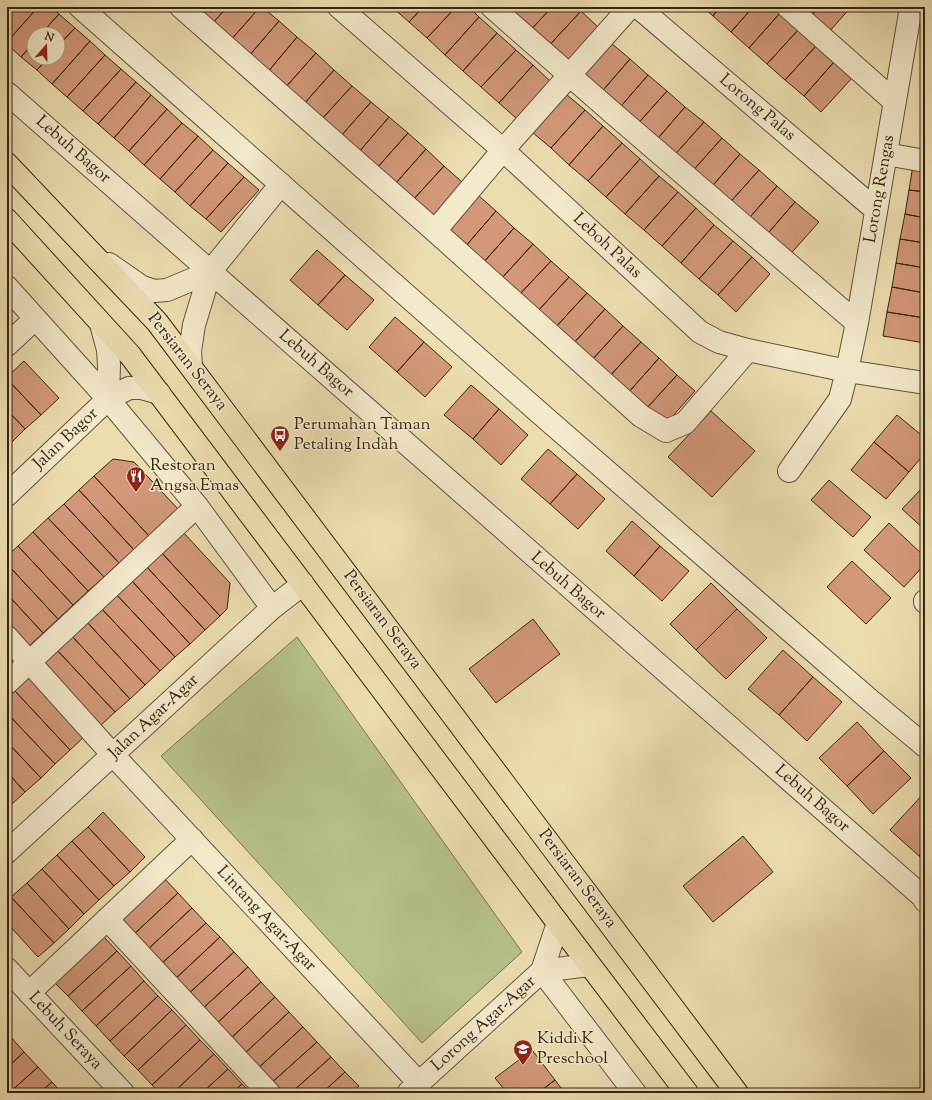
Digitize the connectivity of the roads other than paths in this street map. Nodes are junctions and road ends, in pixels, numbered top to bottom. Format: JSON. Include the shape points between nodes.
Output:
{"nodes":[{"id":1,"x":80,"y":7,"type":"edge"},
{"id":2,"x":181,"y":7,"type":"edge"},
{"id":3,"x":339,"y":7,"type":"edge"},
{"id":4,"x":492,"y":7,"type":"edge"},
{"id":5,"x":630,"y":7,"type":"edge"},
{"id":6,"x":638,"y":7,"type":"edge"},
{"id":7,"x":788,"y":7,"type":"edge"},
{"id":8,"x":911,"y":7,"type":"edge"},
{"id":9,"x":570,"y":75,"type":"junction"},
{"id":10,"x":7,"y":93,"type":"edge"},
{"id":11,"x":895,"y":102,"type":"junction"},
{"id":12,"x":503,"y":150,"type":"junction"},
{"id":13,"x":886,"y":154,"type":"junction"},
{"id":14,"x":925,"y":161,"type":"edge"},
{"id":15,"x":7,"y":164,"type":"edge"},
{"id":16,"x":281,"y":184,"type":"junction"},
{"id":17,"x":876,"y":210,"type":"junction"},
{"id":18,"x":7,"y":220,"type":"edge"},
{"id":19,"x":435,"y":231,"type":"junction"},
{"id":20,"x":95,"y":256,"type":"junction"},
{"id":21,"x":210,"y":272,"type":"junction"},
{"id":22,"x":7,"y":287,"type":"edge"},
{"id":23,"x":35,"y":318,"type":"junction"},
{"id":24,"x":857,"y":323,"type":"junction"},
{"id":25,"x":101,"y":324,"type":"junction"},
{"id":26,"x":7,"y":345,"type":"edge"},
{"id":27,"x":748,"y":350,"type":"junction"},
{"id":28,"x":191,"y":366,"type":"junction"},
{"id":29,"x":847,"y":371,"type":"junction"},
{"id":30,"x":925,"y":383,"type":"edge"},
{"id":31,"x":159,"y":393,"type":"junction"},
{"id":32,"x":108,"y":399,"type":"junction"},
{"id":33,"x":789,"y":471,"type":"dead end"},
{"id":34,"x":7,"y":495,"type":"edge"},
{"id":35,"x":197,"y":506,"type":"junction"},
{"id":36,"x":303,"y":584,"type":"junction"},
{"id":37,"x":272,"y":608,"type":"junction"},
{"id":38,"x":7,"y":637,"type":"edge"},
{"id":39,"x":30,"y":662,"type":"junction"},
{"id":40,"x":7,"y":683,"type":"edge"},
{"id":41,"x":925,"y":746,"type":"edge"},
{"id":42,"x":113,"y":754,"type":"junction"},
{"id":43,"x":192,"y":839,"type":"junction"},
{"id":44,"x":7,"y":852,"type":"edge"},
{"id":45,"x":925,"y":900,"type":"edge"},
{"id":46,"x":107,"y":919,"type":"junction"},
{"id":47,"x":558,"y":923,"type":"junction"},
{"id":48,"x":590,"y":965,"type":"junction"},
{"id":49,"x":7,"y":969,"type":"edge"},
{"id":50,"x":542,"y":971,"type":"junction"},
{"id":51,"x":29,"y":993,"type":"junction"},
{"id":52,"x":414,"y":1088,"type":"edge"},
{"id":53,"x":122,"y":1093,"type":"edge"},
{"id":54,"x":269,"y":1093,"type":"edge"},
{"id":55,"x":635,"y":1093,"type":"edge"},
{"id":56,"x":688,"y":1093,"type":"edge"},
{"id":57,"x":737,"y":1093,"type":"edge"}],
"edges":[{"from":1,"to":16,"type":"street"},
{"from":2,"to":19,"type":"street"},
{"from":3,"to":12,"type":"street","name":"Leboh Palas"},
{"from":4,"to":9,"type":"street"},
{"from":5,"to":9,"type":"street"},
{"from":6,"to":17,"type":"street","name":"Lorong Palas"},
{"from":7,"to":11,"type":"street"},
{"from":8,"to":11,"type":"street","name":"Lorong Rengas"},
{"from":9,"to":12,"type":"street"},
{"from":9,"to":24,"type":"street"},
{"from":10,"to":21,"type":"street","name":"Lebuh Bagor"},
{"from":11,"to":13,"type":"street","name":"Lorong Rengas"},
{"from":12,"to":19,"type":"street"},
{"from":12,"to":27,"type":"street","name":"Leboh Palas","via":[[700,332],[720,342]]},
{"from":13,"to":14,"type":"street"},
{"from":13,"to":17,"type":"street","name":"Lorong Rengas"},
{"from":15,"to":20,"type":"main road","name":"Persiaran Seraya"},
{"from":16,"to":21,"type":"street"},
{"from":16,"to":41,"type":"street","via":[[542,415],[871,702]]},
{"from":17,"to":24,"type":"street","name":"Lorong Rengas"},
{"from":18,"to":25,"type":"main road"},
{"from":19,"to":27,"type":"street","via":[[641,416],[666,431],[685,423]]},
{"from":20,"to":21,"type":"street","via":[[142,287],[154,291],[167,290]]},
{"from":20,"to":28,"type":"main road","name":"Persiaran Seraya","via":[[158,322]]},
{"from":21,"to":28,"type":"street","via":[[194,325],[190,351]]},
{"from":21,"to":45,"type":"street","name":"Lebuh Bagor"},
{"from":22,"to":23,"type":"street"},
{"from":23,"to":26,"type":"street"},
{"from":23,"to":32,"type":"street"},
{"from":24,"to":29,"type":"street","name":"Lorong Rengas"},
{"from":25,"to":31,"type":"main road","via":[[130,355]]},
{"from":25,"to":32,"type":"street","name":"Jalan Bagor","via":[[108,350]]},
{"from":27,"to":29,"type":"street","name":"Leboh Palas"},
{"from":28,"to":57,"type":"main road","name":"Persiaran Seraya"},
{"from":29,"to":30,"type":"street","name":"Leboh Palas"},
{"from":29,"to":33,"type":"street","name":"Lorong Rengas","via":[[840,399]]},
{"from":31,"to":32,"type":"street","name":"Jalan Bagor","via":[[129,388]]},
{"from":31,"to":36,"type":"main road"},
{"from":32,"to":34,"type":"street","name":"Jalan Bagor"},
{"from":32,"to":35,"type":"street"},
{"from":35,"to":37,"type":"street"},
{"from":35,"to":39,"type":"street"},
{"from":36,"to":37,"type":"street","name":"Jalan Agar-Agar"},
{"from":36,"to":47,"type":"main road"},
{"from":37,"to":42,"type":"street","name":"Jalan Agar-Agar"},
{"from":38,"to":39,"type":"street","name":"Lintang Agar-Agar"},
{"from":39,"to":40,"type":"street"},
{"from":39,"to":42,"type":"street","name":"Lintang Agar-Agar"},
{"from":42,"to":43,"type":"street","name":"Lintang Agar-Agar"},
{"from":42,"to":44,"type":"street","name":"Jalan Agar-Agar"},
{"from":43,"to":46,"type":"street"},
{"from":43,"to":52,"type":"street","name":"Lintang Agar-Agar"},
{"from":46,"to":51,"type":"street"},
{"from":46,"to":54,"type":"street"},
{"from":47,"to":48,"type":"main road"},
{"from":47,"to":50,"type":"street"},
{"from":48,"to":50,"type":"street"},
{"from":48,"to":56,"type":"main road"},
{"from":49,"to":51,"type":"street","name":"Lebuh Seraya"},
{"from":50,"to":52,"type":"street","name":"Lorong Agar-Agar"},
{"from":50,"to":55,"type":"street"},
{"from":51,"to":53,"type":"street","name":"Lebuh Seraya"}]}
